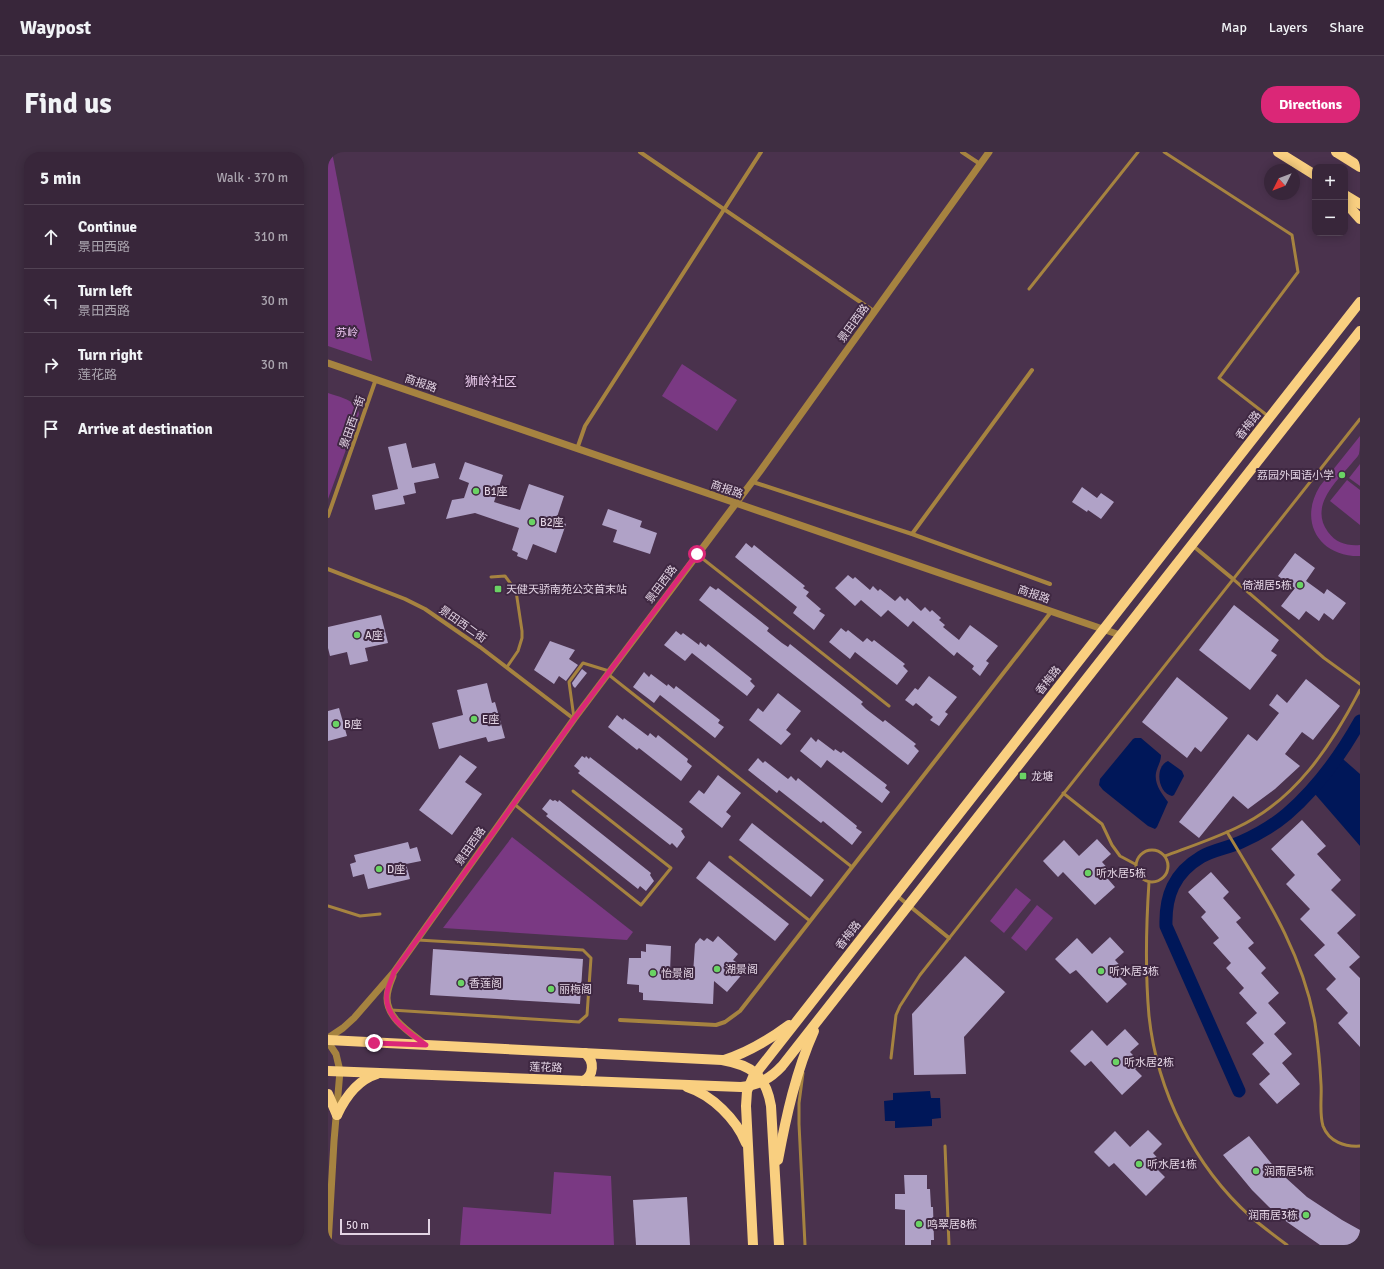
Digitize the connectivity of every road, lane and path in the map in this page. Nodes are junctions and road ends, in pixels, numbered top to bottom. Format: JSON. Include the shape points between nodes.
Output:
{"nodes":[{"id":1,"x":640,"y":152,"type":"edge"},
{"id":2,"x":761,"y":152,"type":"edge"},
{"id":3,"x":962,"y":152,"type":"edge"},
{"id":4,"x":989,"y":152,"type":"edge"},
{"id":5,"x":1138,"y":152,"type":"edge"},
{"id":6,"x":1164,"y":152,"type":"edge"},
{"id":7,"x":1278,"y":152,"type":"edge"},
{"id":8,"x":1336,"y":152,"type":"edge"},
{"id":9,"x":980,"y":164,"type":"junction"},
{"id":10,"x":1360,"y":167,"type":"edge"},
{"id":11,"x":1312,"y":174,"type":"edge"},
{"id":12,"x":1348,"y":197,"type":"edge"},
{"id":13,"x":1360,"y":204,"type":"edge"},
{"id":14,"x":1348,"y":205,"type":"edge"},
{"id":15,"x":724,"y":210,"type":"junction"},
{"id":16,"x":1360,"y":219,"type":"edge"},
{"id":17,"x":1029,"y":289,"type":"dead end"},
{"id":18,"x":1360,"y":302,"type":"edge"},
{"id":19,"x":875,"y":312,"type":"junction"},
{"id":20,"x":1360,"y":331,"type":"edge"},
{"id":21,"x":328,"y":363,"type":"edge"},
{"id":22,"x":1032,"y":370,"type":"dead end"},
{"id":23,"x":376,"y":380,"type":"junction"},
{"id":24,"x":1270,"y":418,"type":"junction"},
{"id":25,"x":1360,"y":419,"type":"edge"},
{"id":26,"x":577,"y":449,"type":"junction"},
{"id":27,"x":753,"y":482,"type":"junction"},
{"id":28,"x":736,"y":504,"type":"junction"},
{"id":29,"x":328,"y":516,"type":"edge"},
{"id":30,"x":912,"y":534,"type":"junction"},
{"id":31,"x":1192,"y":545,"type":"junction"},
{"id":32,"x":697,"y":554,"type":"junction"},
{"id":33,"x":328,"y":569,"type":"edge"},
{"id":34,"x":491,"y":577,"type":"dead end"},
{"id":35,"x":1233,"y":579,"type":"junction"},
{"id":36,"x":1050,"y":584,"type":"dead end"},
{"id":37,"x":1050,"y":612,"type":"junction"},
{"id":38,"x":1103,"y":629,"type":"junction"},
{"id":39,"x":1120,"y":635,"type":"junction"},
{"id":40,"x":507,"y":667,"type":"junction"},
{"id":41,"x":608,"y":672,"type":"junction"},
{"id":42,"x":1360,"y":684,"type":"edge"},
{"id":43,"x":1360,"y":690,"type":"edge"},
{"id":44,"x":889,"y":706,"type":"dead end"},
{"id":45,"x":574,"y":719,"type":"junction"},
{"id":46,"x":573,"y":790,"type":"dead end"},
{"id":47,"x":1063,"y":793,"type":"junction"},
{"id":48,"x":514,"y":804,"type":"junction"},
{"id":49,"x":1227,"y":832,"type":"junction"},
{"id":50,"x":1165,"y":856,"type":"junction"},
{"id":51,"x":730,"y":857,"type":"dead end"},
{"id":52,"x":1135,"y":864,"type":"junction"},
{"id":53,"x":852,"y":867,"type":"junction"},
{"id":54,"x":1149,"y":882,"type":"junction"},
{"id":55,"x":895,"y":894,"type":"junction"},
{"id":56,"x":908,"y":905,"type":"junction"},
{"id":57,"x":328,"y":906,"type":"edge"},
{"id":58,"x":380,"y":914,"type":"dead end"},
{"id":59,"x":810,"y":921,"type":"junction"},
{"id":60,"x":949,"y":938,"type":"junction"},
{"id":61,"x":418,"y":940,"type":"junction"},
{"id":62,"x":394,"y":972,"type":"junction"},
{"id":63,"x":390,"y":1010,"type":"junction"},
{"id":64,"x":824,"y":1012,"type":"junction"},
{"id":65,"x":800,"y":1016,"type":"junction"},
{"id":66,"x":620,"y":1020,"type":"dead end"},
{"id":67,"x":816,"y":1027,"type":"junction"},
{"id":68,"x":328,"y":1040,"type":"edge"},
{"id":69,"x":426,"y":1045,"type":"junction"},
{"id":70,"x":586,"y":1053,"type":"junction"},
{"id":71,"x":891,"y":1058,"type":"dead end"},
{"id":72,"x":722,"y":1060,"type":"junction"},
{"id":73,"x":328,"y":1071,"type":"edge"},
{"id":74,"x":340,"y":1071,"type":"junction"},
{"id":75,"x":756,"y":1072,"type":"junction"},
{"id":76,"x":379,"y":1073,"type":"junction"},
{"id":77,"x":583,"y":1081,"type":"junction"},
{"id":78,"x":763,"y":1082,"type":"junction"},
{"id":79,"x":673,"y":1084,"type":"junction"},
{"id":80,"x":748,"y":1086,"type":"junction"},
{"id":81,"x":328,"y":1094,"type":"edge"},
{"id":82,"x":336,"y":1115,"type":"junction"},
{"id":83,"x":945,"y":1146,"type":"dead end"},
{"id":84,"x":1360,"y":1146,"type":"edge"},
{"id":85,"x":748,"y":1151,"type":"junction"},
{"id":86,"x":776,"y":1182,"type":"junction"},
{"id":87,"x":328,"y":1245,"type":"edge"},
{"id":88,"x":753,"y":1245,"type":"edge"},
{"id":89,"x":779,"y":1245,"type":"edge"},
{"id":90,"x":805,"y":1245,"type":"edge"},
{"id":91,"x":949,"y":1245,"type":"edge"},
{"id":92,"x":1287,"y":1245,"type":"edge"}],
"edges":[{"from":1,"to":15,"type":"street"},
{"from":2,"to":15,"type":"street"},
{"from":3,"to":9,"type":"street"},
{"from":4,"to":9,"type":"street","name":"景田西路"},
{"from":5,"to":17,"type":"lane"},
{"from":6,"to":24,"type":"lane","via":[[1292,235],[1298,272],[1219,378]]},
{"from":7,"to":11,"type":"main road"},
{"from":8,"to":10,"type":"main road"},
{"from":9,"to":19,"type":"street","name":"景田西路"},
{"from":12,"to":13,"type":"main road"},
{"from":14,"to":16,"type":"main road"},
{"from":15,"to":19,"type":"street"},
{"from":15,"to":26,"type":"street","via":[[585,426]]},
{"from":18,"to":24,"type":"main road","name":"香梅路"},
{"from":19,"to":27,"type":"street","name":"景田西路"},
{"from":20,"to":31,"type":"main road"},
{"from":21,"to":23,"type":"street","name":"商报路"},
{"from":22,"to":30,"type":"street"},
{"from":23,"to":26,"type":"street","name":"商报路"},
{"from":23,"to":29,"type":"street","name":"景田西一街"},
{"from":24,"to":38,"type":"main road","name":"香梅路"},
{"from":25,"to":35,"type":"lane"},
{"from":26,"to":28,"type":"street","name":"商报路"},
{"from":27,"to":28,"type":"street","name":"景田西路"},
{"from":27,"to":30,"type":"street"},
{"from":28,"to":32,"type":"street","name":"景田西路"},
{"from":28,"to":37,"type":"street","name":"商报路"},
{"from":30,"to":36,"type":"street"},
{"from":31,"to":35,"type":"street"},
{"from":31,"to":39,"type":"main road"},
{"from":32,"to":41,"type":"street","name":"景田西路"},
{"from":32,"to":44,"type":"lane"},
{"from":33,"to":40,"type":"street","name":"景田西二街","via":[[425,609]]},
{"from":34,"to":40,"type":"lane","via":[[505,576],[516,592],[522,638],[518,651]]},
{"from":35,"to":42,"type":"lane","via":[[1324,658]]},
{"from":35,"to":47,"type":"lane"},
{"from":37,"to":38,"type":"street","name":"商报路"},
{"from":37,"to":53,"type":"street"},
{"from":38,"to":39,"type":"street","name":"商报路"},
{"from":38,"to":55,"type":"main road","name":"香梅路"},
{"from":39,"to":56,"type":"main road"},
{"from":40,"to":45,"type":"street","name":"景田西二街"},
{"from":41,"to":45,"type":"street","name":"景田西路"},
{"from":41,"to":45,"type":"lane","via":[[583,663],[569,682]]},
{"from":41,"to":53,"type":"lane"},
{"from":43,"to":49,"type":"lane","via":[[1331,741],[1301,780],[1258,817]]},
{"from":45,"to":48,"type":"street","name":"景田西路"},
{"from":46,"to":48,"type":"lane","via":[[671,868],[641,905]]},
{"from":47,"to":52,"type":"lane","via":[[1102,824],[1120,856]]},
{"from":47,"to":60,"type":"lane"},
{"from":48,"to":61,"type":"street","name":"景田西路"},
{"from":49,"to":50,"type":"lane"},
{"from":49,"to":84,"type":"lane","via":[[1272,906],[1298,962],[1314,1022],[1319,1053],[1323,1126],[1339,1143]]},
{"from":50,"to":52,"type":"lane","via":[[1157,850],[1148,850],[1139,855]]},
{"from":50,"to":54,"type":"lane","via":[[1168,862],[1165,876],[1155,882]]},
{"from":51,"to":59,"type":"lane"},
{"from":52,"to":54,"type":"lane","via":[[1140,877]]},
{"from":53,"to":59,"type":"street"},
{"from":54,"to":92,"type":"lane","via":[[1146,949],[1149,1016],[1157,1061],[1169,1097],[1193,1145],[1219,1183],[1251,1216]]},
{"from":55,"to":56,"type":"street"},
{"from":55,"to":65,"type":"main road","name":"香梅路"},
{"from":56,"to":60,"type":"street"},
{"from":56,"to":64,"type":"main road"},
{"from":57,"to":58,"type":"lane","via":[[360,916]]},
{"from":59,"to":66,"type":"street","via":[[740,1012],[725,1022],[705,1025]]},
{"from":60,"to":71,"type":"lane","via":[[900,1006],[896,1015]]},
{"from":61,"to":62,"type":"street","name":"景田西路"},
{"from":61,"to":63,"type":"lane","via":[[583,950],[591,958],[587,1015],[579,1022]]},
{"from":62,"to":63,"type":"street","name":"景田西路","via":[[387,992]]},
{"from":62,"to":68,"type":"street","name":"景田西路","via":[[354,1018]]},
{"from":63,"to":69,"type":"street","name":"景田西路","via":[[402,1026]]},
{"from":64,"to":67,"type":"main road"},
{"from":64,"to":78,"type":"main road","via":[[782,1066]]},
{"from":65,"to":72,"type":"main road","via":[[763,1042]]},
{"from":65,"to":75,"type":"main road","name":"香梅路"},
{"from":67,"to":86,"type":"main road","via":[[800,1067],[787,1115]]},
{"from":67,"to":90,"type":"lane","via":[[808,1051],[799,1103]]},
{"from":68,"to":69,"type":"main road","name":"莲花路"},
{"from":68,"to":74,"type":"street","via":[[336,1054]]},
{"from":69,"to":70,"type":"main road","name":"莲花路"},
{"from":70,"to":72,"type":"main road","name":"莲花路"},
{"from":70,"to":77,"type":"main road","via":[[591,1060],[592,1073]]},
{"from":72,"to":75,"type":"main road","name":"莲花路","via":[[737,1063]]},
{"from":73,"to":74,"type":"main road","name":"莲花路"},
{"from":74,"to":76,"type":"main road","name":"莲花路"},
{"from":74,"to":82,"type":"street"},
{"from":75,"to":78,"type":"main road"},
{"from":75,"to":80,"type":"main road","name":"香梅路"},
{"from":76,"to":77,"type":"main road","name":"莲花路"},
{"from":76,"to":82,"type":"main road","via":[[360,1083]]},
{"from":77,"to":79,"type":"main road","name":"莲花路"},
{"from":78,"to":80,"type":"main road","name":"莲花路"},
{"from":78,"to":86,"type":"main road","via":[[771,1106]]},
{"from":79,"to":80,"type":"main road","name":"莲花路"},
{"from":79,"to":85,"type":"main road","via":[[700,1092],[720,1107],[738,1128]]},
{"from":80,"to":85,"type":"main road","name":"香梅路"},
{"from":81,"to":82,"type":"main road"},
{"from":82,"to":87,"type":"street"},
{"from":83,"to":91,"type":"lane"},
{"from":85,"to":88,"type":"main road","name":"香梅路"},
{"from":86,"to":89,"type":"main road"}]}
